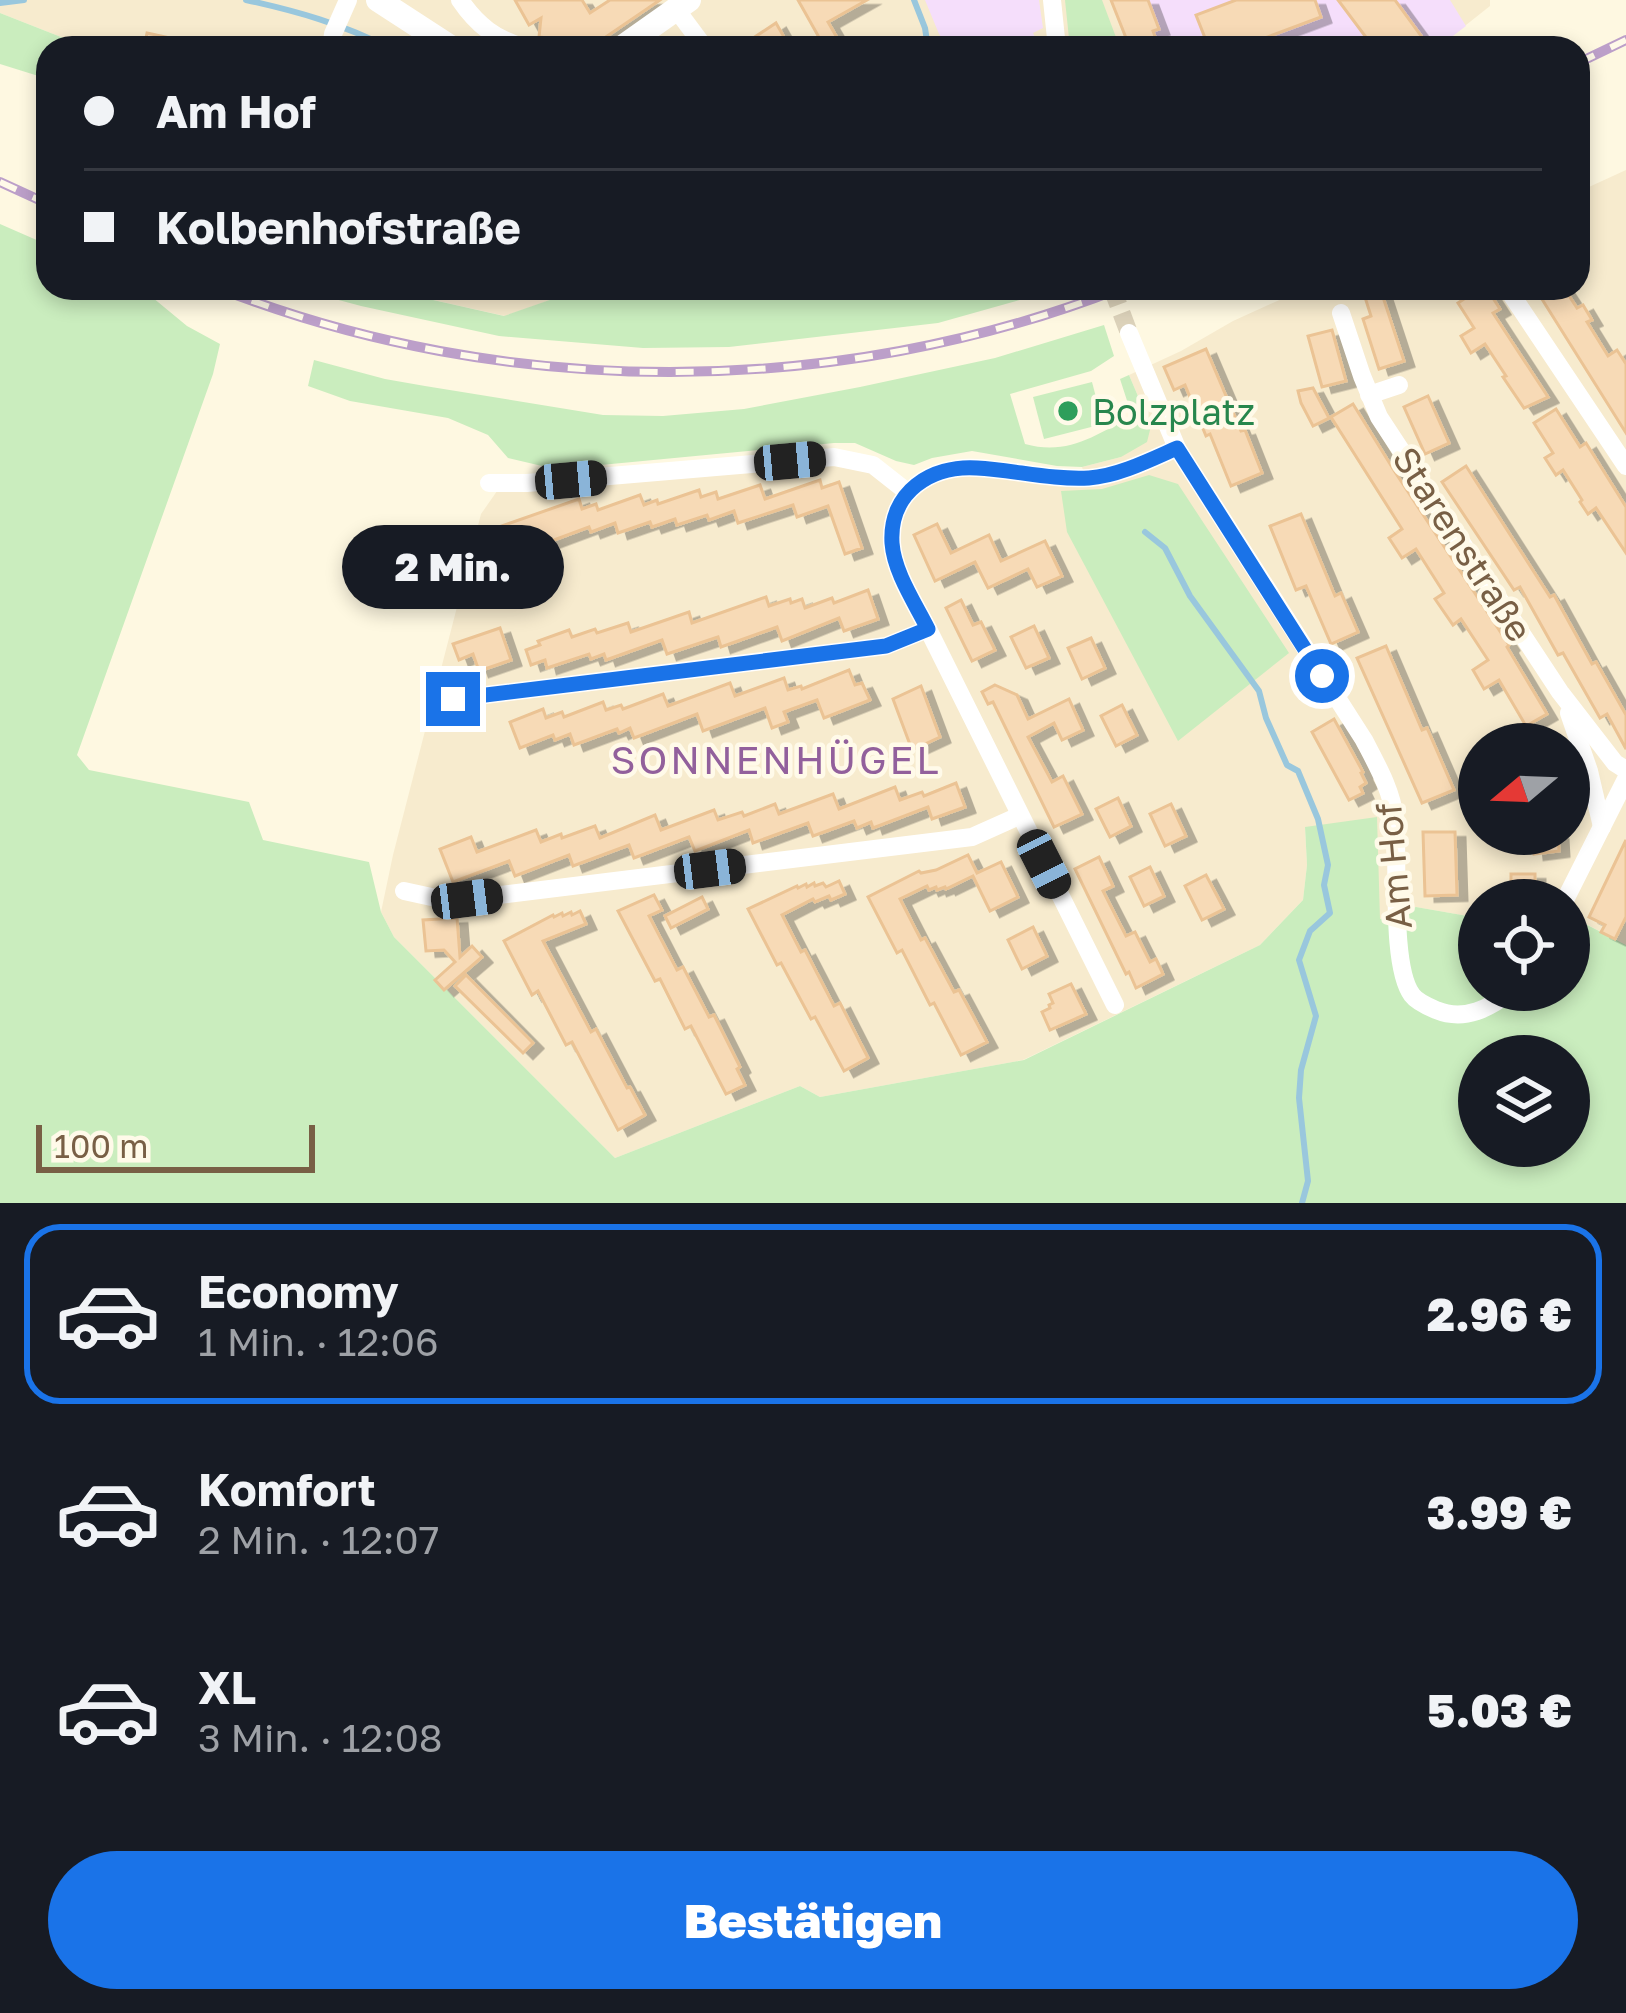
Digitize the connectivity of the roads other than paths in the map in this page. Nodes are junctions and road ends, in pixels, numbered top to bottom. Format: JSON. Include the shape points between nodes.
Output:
{"nodes":[{"id":1,"x":378,"y":0,"type":"edge"},
{"id":2,"x":1052,"y":0,"type":"edge"},
{"id":3,"x":465,"y":2,"type":"edge"},
{"id":4,"x":682,"y":4,"type":"edge"},
{"id":5,"x":434,"y":36,"type":"edge"},
{"id":6,"x":494,"y":36,"type":"edge"},
{"id":7,"x":638,"y":36,"type":"edge"},
{"id":8,"x":699,"y":36,"type":"edge"},
{"id":9,"x":1056,"y":36,"type":"edge"},
{"id":10,"x":1515,"y":300,"type":"edge"},
{"id":11,"x":1341,"y":313,"type":"dead end"},
{"id":12,"x":1130,"y":333,"type":"tunnel mouth"},
{"id":13,"x":1399,"y":385,"type":"dead end"},
{"id":14,"x":1369,"y":395,"type":"junction"},
{"id":15,"x":1177,"y":448,"type":"junction"},
{"id":16,"x":1626,"y":466,"type":"edge"},
{"id":17,"x":489,"y":483,"type":"dead end"},
{"id":18,"x":906,"y":491,"type":"junction"},
{"id":19,"x":928,"y":629,"type":"junction"},
{"id":20,"x":1561,"y":692,"type":"junction"},
{"id":21,"x":453,"y":699,"type":"dead end"},
{"id":22,"x":1626,"y":774,"type":"edge"},
{"id":23,"x":1019,"y":816,"type":"junction"},
{"id":24,"x":1602,"y":827,"type":"junction"},
{"id":25,"x":1576,"y":879,"type":"edge"},
{"id":26,"x":404,"y":891,"type":"dead end"},
{"id":27,"x":1115,"y":1005,"type":"dead end"},
{"id":28,"x":1478,"y":1011,"type":"edge"}],
"edges":[{"from":1,"to":5,"type":"main road"},
{"from":2,"to":9,"type":"street"},
{"from":3,"to":6,"type":"street"},
{"from":4,"to":7,"type":"main road"},
{"from":4,"to":8,"type":"street"},
{"from":10,"to":16,"type":"street"},
{"from":11,"to":14,"type":"street","name":"Starenstraße"},
{"from":12,"to":15,"type":"street","name":"Am Hof"},
{"from":13,"to":14,"type":"street"},
{"from":14,"to":20,"type":"street","name":"Starenstraße"},
{"from":15,"to":18,"type":"street","via":[[1092,478],[972,467],[937,472]]},
{"from":15,"to":28,"type":"street","name":"Am Hof","via":[[1384,779],[1394,814],[1400,963],[1412,995],[1445,1013]]},
{"from":17,"to":18,"type":"street","via":[[834,457],[873,465]]},
{"from":18,"to":19,"type":"street","via":[[892,542]]},
{"from":19,"to":21,"type":"street","via":[[886,646]]},
{"from":19,"to":23,"type":"street"},
{"from":20,"to":22,"type":"street","name":"Starenstraße"},
{"from":20,"to":24,"type":"street","name":"Starenstraße"},
{"from":22,"to":24,"type":"street"},
{"from":23,"to":26,"type":"street","via":[[972,837],[831,855],[467,899]]},
{"from":23,"to":27,"type":"street"},
{"from":24,"to":25,"type":"street"}]}
